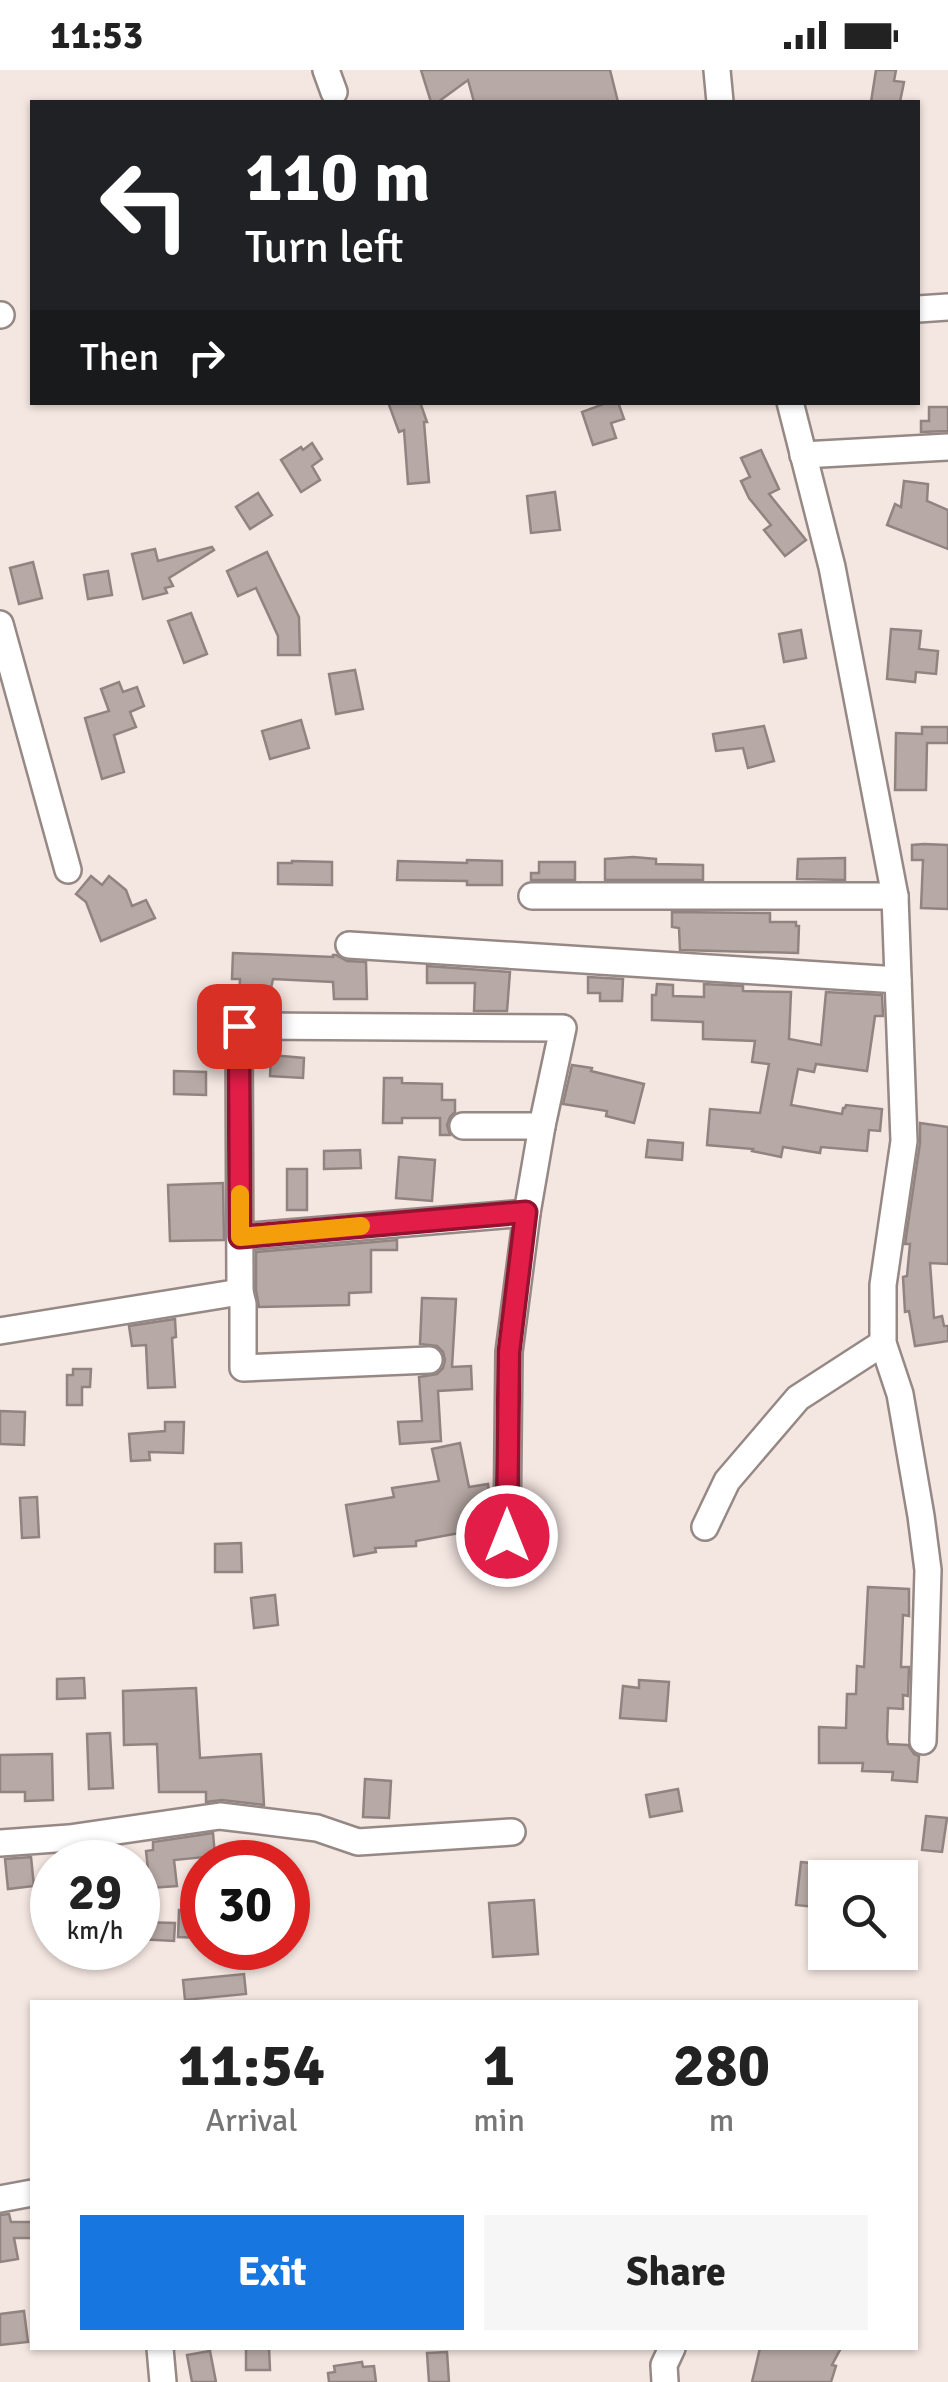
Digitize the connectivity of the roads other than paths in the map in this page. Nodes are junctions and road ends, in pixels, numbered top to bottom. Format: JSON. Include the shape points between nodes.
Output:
{"nodes":[{"id":1,"x":718,"y":70,"type":"edge"},
{"id":2,"x":720,"y":100,"type":"edge"},
{"id":3,"x":948,"y":307,"type":"edge"},
{"id":4,"x":920,"y":309,"type":"edge"},
{"id":5,"x":791,"y":405,"type":"edge"},
{"id":6,"x":948,"y":447,"type":"edge"},
{"id":7,"x":803,"y":455,"type":"junction"},
{"id":8,"x":0,"y":624,"type":"edge"},
{"id":9,"x":68,"y":870,"type":"dead end"},
{"id":10,"x":532,"y":896,"type":"dead end"},
{"id":11,"x":895,"y":896,"type":"junction"},
{"id":12,"x":349,"y":945,"type":"dead end"},
{"id":13,"x":898,"y":980,"type":"junction"},
{"id":14,"x":463,"y":1126,"type":"dead end"},
{"id":15,"x":542,"y":1126,"type":"junction"},
{"id":16,"x":526,"y":1212,"type":"junction"},
{"id":17,"x":240,"y":1237,"type":"junction"},
{"id":18,"x":240,"y":1292,"type":"junction"},
{"id":19,"x":0,"y":1330,"type":"edge"},
{"id":20,"x":883,"y":1342,"type":"junction"},
{"id":21,"x":430,"y":1360,"type":"dead end"},
{"id":22,"x":948,"y":1512,"type":"edge"},
{"id":23,"x":922,"y":1516,"type":"junction"},
{"id":24,"x":705,"y":1527,"type":"dead end"},
{"id":25,"x":507,"y":1536,"type":"dead end"},
{"id":26,"x":923,"y":1741,"type":"dead end"},
{"id":27,"x":512,"y":1832,"type":"dead end"},
{"id":28,"x":0,"y":1843,"type":"edge"},
{"id":29,"x":30,"y":2193,"type":"edge"},
{"id":30,"x":0,"y":2199,"type":"edge"},
{"id":31,"x":160,"y":2350,"type":"edge"},
{"id":32,"x":671,"y":2350,"type":"edge"},
{"id":33,"x":163,"y":2382,"type":"edge"},
{"id":34,"x":664,"y":2382,"type":"edge"}],
"edges":[{"from":1,"to":2,"type":"street"},
{"from":3,"to":4,"type":"street"},
{"from":5,"to":7,"type":"street"},
{"from":6,"to":7,"type":"street"},
{"from":7,"to":11,"type":"street","via":[[832,567]]},
{"from":8,"to":9,"type":"street"},
{"from":10,"to":11,"type":"street"},
{"from":11,"to":13,"type":"street"},
{"from":12,"to":13,"type":"street"},
{"from":13,"to":20,"type":"street","via":[[904,1141],[882,1285]]},
{"from":14,"to":15,"type":"street"},
{"from":15,"to":16,"type":"street"},
{"from":15,"to":17,"type":"street","via":[[563,1028],[239,1026]]},
{"from":16,"to":17,"type":"street"},
{"from":16,"to":25,"type":"street","via":[[509,1352]]},
{"from":17,"to":18,"type":"street"},
{"from":18,"to":19,"type":"street"},
{"from":18,"to":21,"type":"street","via":[[244,1368]]},
{"from":20,"to":23,"type":"street","via":[[900,1394]]},
{"from":20,"to":24,"type":"street","via":[[798,1398],[728,1481]]},
{"from":22,"to":23,"type":"street"},
{"from":23,"to":26,"type":"street","via":[[928,1570]]},
{"from":27,"to":28,"type":"street","via":[[358,1842],[316,1828],[220,1816]]},
{"from":29,"to":30,"type":"street"},
{"from":31,"to":33,"type":"street"},
{"from":32,"to":34,"type":"street"}]}
